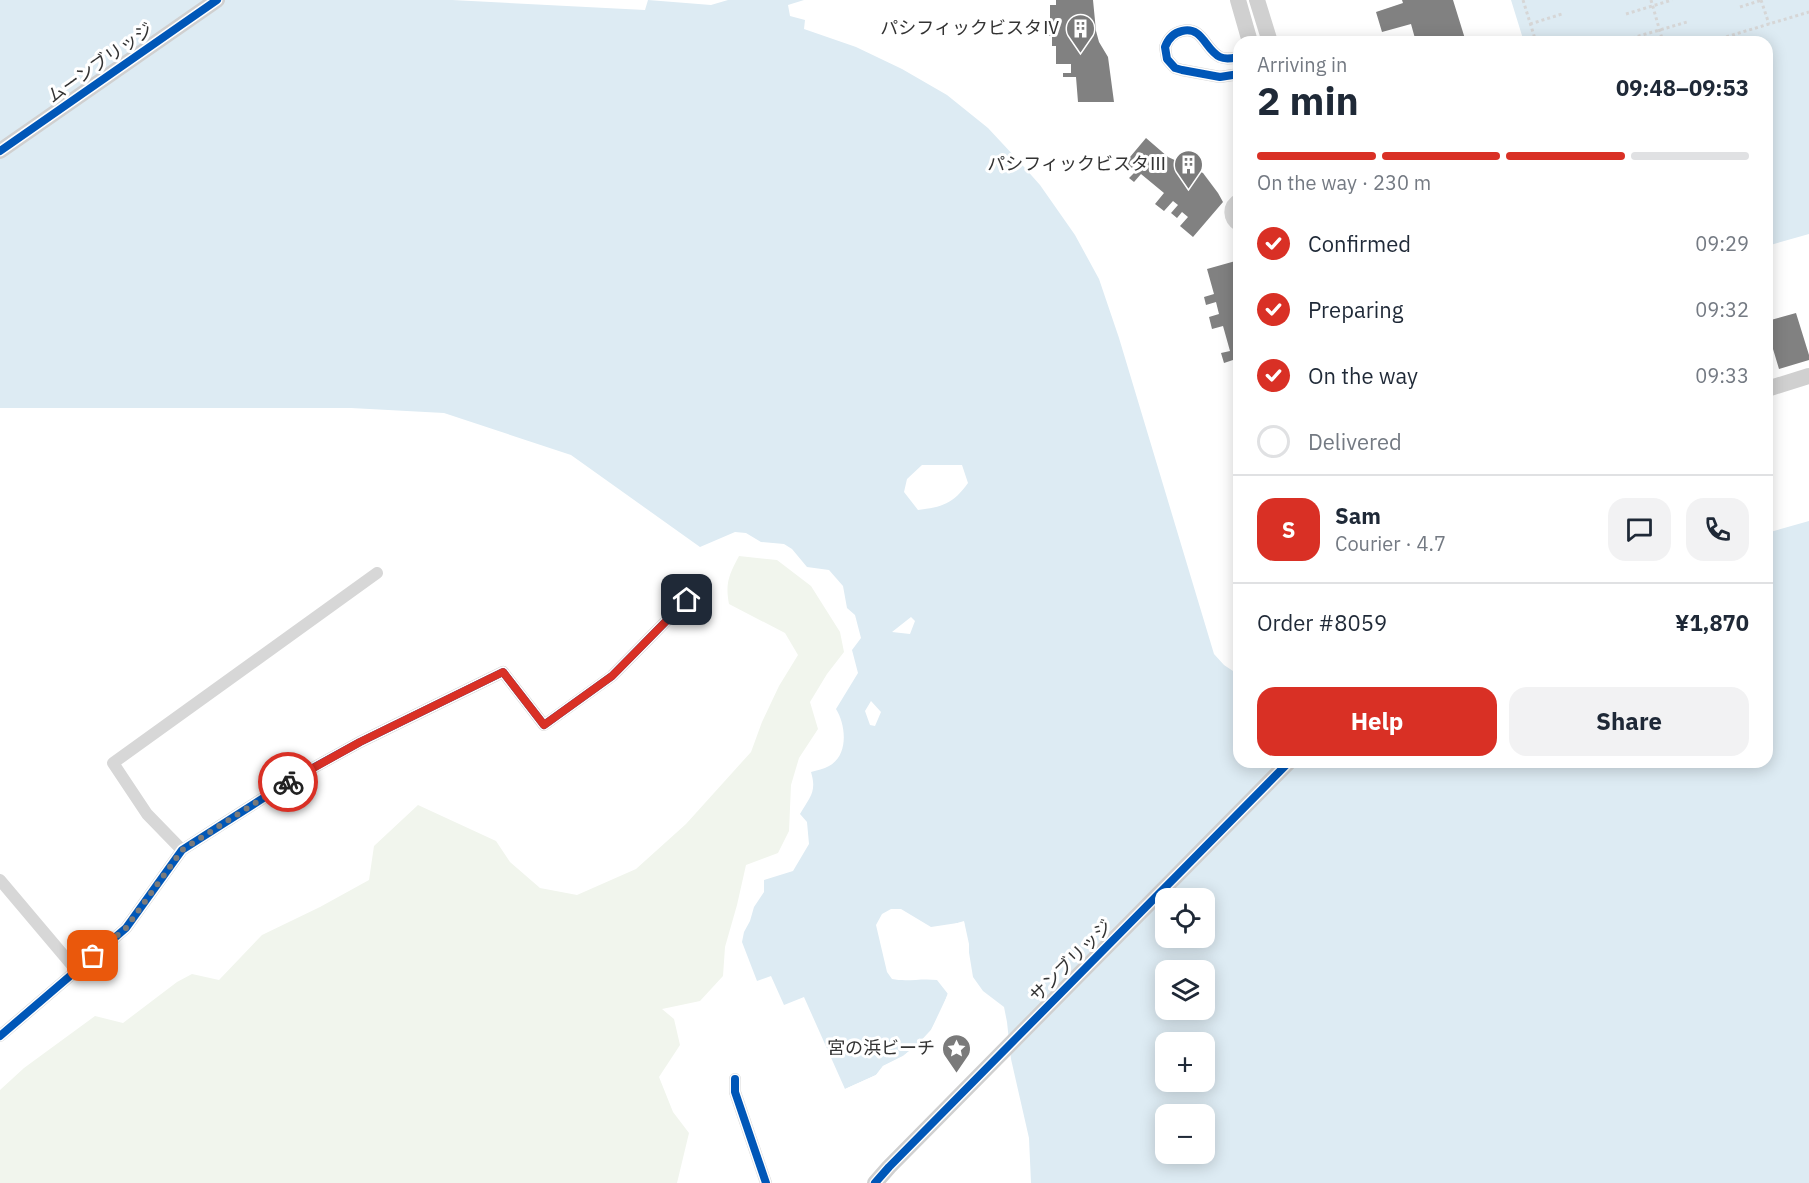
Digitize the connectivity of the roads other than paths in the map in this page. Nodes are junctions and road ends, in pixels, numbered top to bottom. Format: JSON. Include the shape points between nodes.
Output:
{"nodes":[{"id":1,"x":217,"y":0,"type":"edge"},
{"id":2,"x":1238,"y":0,"type":"edge"},
{"id":3,"x":1257,"y":0,"type":"edge"},
{"id":4,"x":1248,"y":36,"type":"edge"},
{"id":5,"x":1267,"y":36,"type":"edge"},
{"id":6,"x":1233,"y":58,"type":"edge"},
{"id":7,"x":1233,"y":75,"type":"edge"},
{"id":8,"x":0,"y":151,"type":"edge"},
{"id":9,"x":1233,"y":204,"type":"edge"},
{"id":10,"x":1233,"y":221,"type":"edge"},
{"id":11,"x":1809,"y":376,"type":"edge"},
{"id":12,"x":1773,"y":387,"type":"edge"},
{"id":13,"x":377,"y":573,"type":"dead end"},
{"id":14,"x":687,"y":600,"type":"dead end"},
{"id":15,"x":1283,"y":768,"type":"edge"},
{"id":16,"x":182,"y":850,"type":"junction"},
{"id":17,"x":0,"y":880,"type":"edge"},
{"id":18,"x":76,"y":970,"type":"junction"},
{"id":19,"x":0,"y":1036,"type":"edge"},
{"id":20,"x":735,"y":1079,"type":"dead end"},
{"id":21,"x":766,"y":1183,"type":"edge"},
{"id":22,"x":875,"y":1183,"type":"edge"}],
"edges":[{"from":1,"to":8,"type":"street","name":"ムーンブリッジ"},
{"from":2,"to":4,"type":"street"},
{"from":3,"to":5,"type":"street"},
{"from":6,"to":7,"type":"street","via":[[1221,58],[1198,33],[1186,30],[1173,35],[1165,47],[1167,59],[1175,68],[1220,77]]},
{"from":9,"to":10,"type":"street"},
{"from":11,"to":12,"type":"street"},
{"from":13,"to":16,"type":"street","via":[[113,763],[147,814]]},
{"from":14,"to":16,"type":"street","via":[[612,676],[544,725],[503,672],[293,779]]},
{"from":15,"to":22,"type":"street","name":"サンブリッジ"},
{"from":16,"to":18,"type":"street","via":[[126,928]]},
{"from":17,"to":18,"type":"street"},
{"from":18,"to":19,"type":"street"},
{"from":20,"to":21,"type":"street","via":[[735,1092]]}]}
